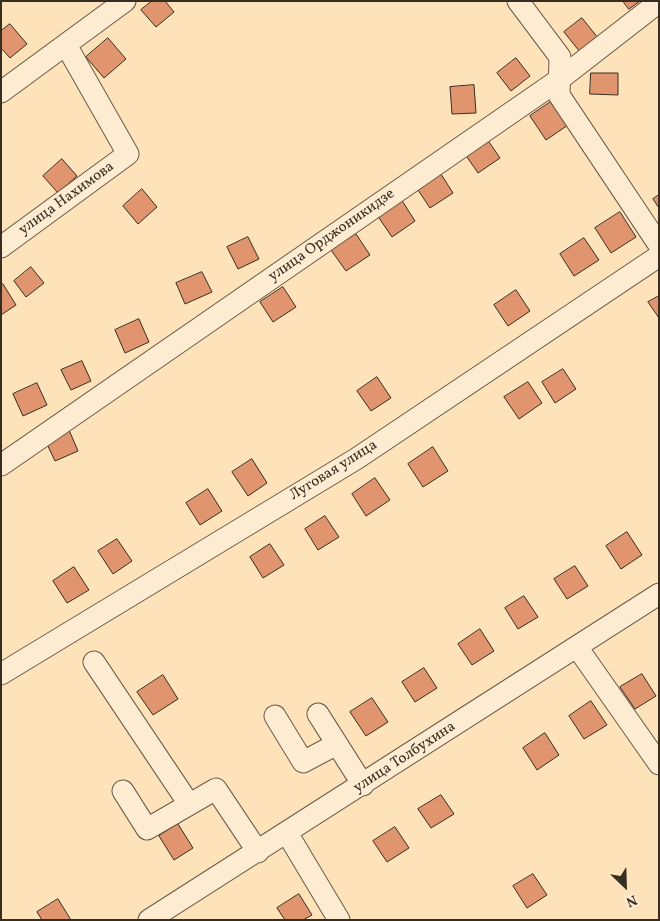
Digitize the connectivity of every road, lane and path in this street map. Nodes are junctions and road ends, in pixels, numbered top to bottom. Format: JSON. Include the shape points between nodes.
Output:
{"nodes":[{"id":1,"x":125,"y":1,"type":"edge"},
{"id":2,"x":518,"y":1,"type":"edge"},
{"id":3,"x":659,"y":2,"type":"edge"},
{"id":4,"x":66,"y":44,"type":"junction"},
{"id":5,"x":560,"y":79,"type":"junction"},
{"id":6,"x":1,"y":92,"type":"edge"},
{"id":7,"x":659,"y":245,"type":"edge"},
{"id":8,"x":1,"y":247,"type":"edge"},
{"id":9,"x":659,"y":256,"type":"edge"},
{"id":10,"x":1,"y":465,"type":"edge"},
{"id":11,"x":659,"y":594,"type":"edge"},
{"id":12,"x":577,"y":647,"type":"junction"},
{"id":13,"x":94,"y":662,"type":"dead end"},
{"id":14,"x":1,"y":674,"type":"edge"},
{"id":15,"x":318,"y":714,"type":"dead end"},
{"id":16,"x":275,"y":716,"type":"dead end"},
{"id":17,"x":337,"y":744,"type":"junction"},
{"id":18,"x":659,"y":764,"type":"edge"},
{"id":19,"x":363,"y":785,"type":"junction"},
{"id":20,"x":123,"y":791,"type":"dead end"},
{"id":21,"x":190,"y":804,"type":"junction"},
{"id":22,"x":287,"y":833,"type":"junction"},
{"id":23,"x":258,"y":852,"type":"junction"},
{"id":24,"x":150,"y":920,"type":"edge"},
{"id":25,"x":339,"y":920,"type":"edge"}],
"edges":[{"from":1,"to":4,"type":"street"},
{"from":2,"to":5,"type":"street","via":[[560,57]]},
{"from":3,"to":5,"type":"street","name":"улица Орджоникидзе"},
{"from":4,"to":6,"type":"street"},
{"from":4,"to":8,"type":"street","name":"улица Нахимова","via":[[128,154]]},
{"from":5,"to":7,"type":"street","via":[[559,95]]},
{"from":5,"to":10,"type":"street","name":"улица Орджоникидзе"},
{"from":9,"to":14,"type":"street","name":"Луговая улица","via":[[356,459]]},
{"from":11,"to":12,"type":"street","name":"улица Толбухина"},
{"from":12,"to":18,"type":"street"},
{"from":12,"to":19,"type":"street","name":"улица Толбухина"},
{"from":13,"to":21,"type":"street"},
{"from":15,"to":17,"type":"street"},
{"from":16,"to":17,"type":"street","via":[[303,762]]},
{"from":17,"to":19,"type":"street"},
{"from":19,"to":22,"type":"street","name":"улица Толбухина"},
{"from":20,"to":21,"type":"street","via":[[147,829]]},
{"from":21,"to":23,"type":"street","via":[[216,789]]},
{"from":22,"to":23,"type":"street","name":"улица Толбухина"},
{"from":22,"to":25,"type":"street"},
{"from":23,"to":24,"type":"street","name":"улица Толбухина"}]}
